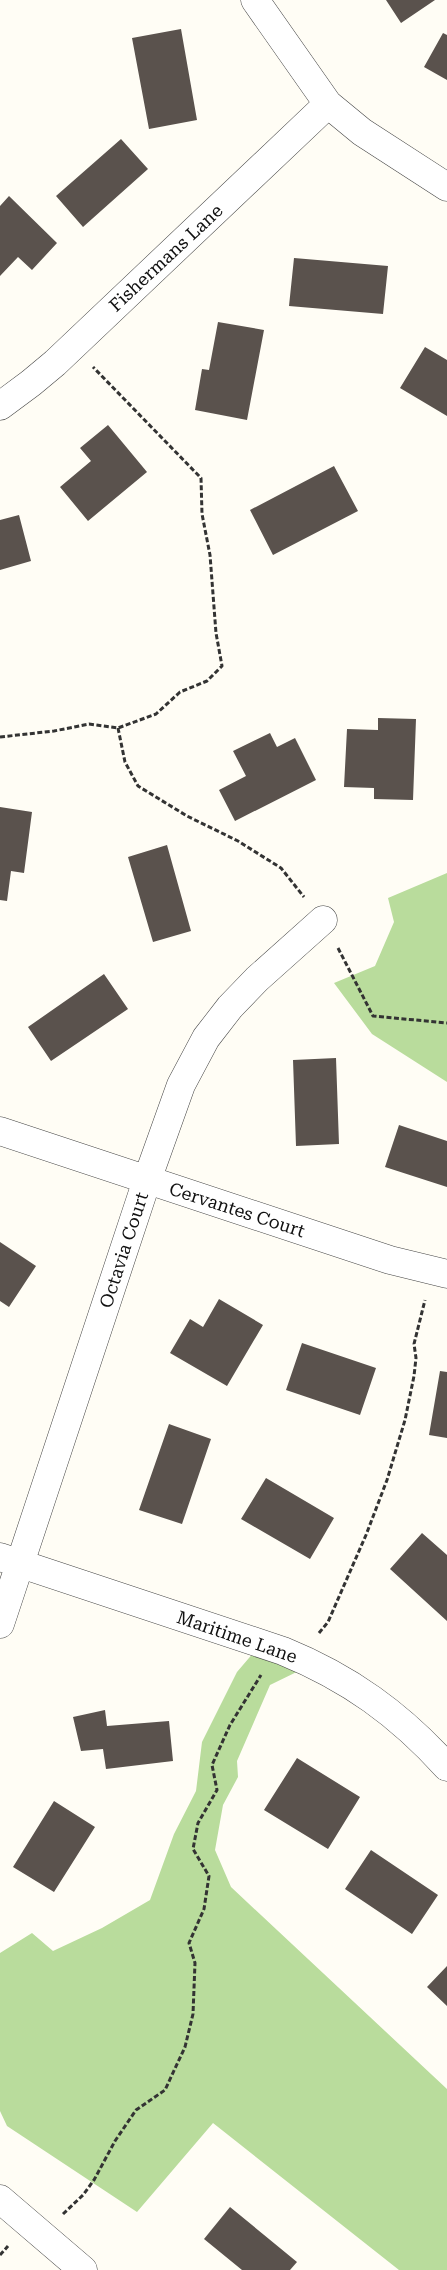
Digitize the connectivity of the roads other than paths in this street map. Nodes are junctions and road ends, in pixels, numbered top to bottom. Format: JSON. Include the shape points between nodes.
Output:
{"nodes":[{"id":1,"x":254,"y":0,"type":"edge"},
{"id":2,"x":328,"y":104,"type":"junction"},
{"id":3,"x":447,"y":187,"type":"edge"},
{"id":4,"x":0,"y":406,"type":"edge"},
{"id":5,"x":323,"y":920,"type":"road end"},
{"id":6,"x":0,"y":1131,"type":"edge"},
{"id":7,"x":147,"y":1180,"type":"junction"},
{"id":8,"x":441,"y":1273,"type":"edge"},
{"id":9,"x":10,"y":1560,"type":"edge"},
{"id":10,"x":0,"y":1624,"type":"edge"},
{"id":11,"x":447,"y":1767,"type":"edge"},
{"id":12,"x":0,"y":2199,"type":"edge"},
{"id":13,"x":83,"y":2270,"type":"edge"}],
"edges":[{"from":1,"to":2,"type":"street"},
{"from":2,"to":3,"type":"street","via":[[362,132]]},
{"from":2,"to":4,"type":"street","name":"Fishermans Lane","via":[[73,345]]},
{"from":5,"to":7,"type":"street","name":"Octavia Court","via":[[257,979],[206,1038],[181,1085]]},
{"from":6,"to":7,"type":"street","name":"Cervantes Court"},
{"from":7,"to":8,"type":"street","name":"Cervantes Court","via":[[390,1260]]},
{"from":7,"to":9,"type":"street","name":"Octavia Court"},
{"from":9,"to":10,"type":"street","name":"Octavia Court"},
{"from":9,"to":11,"type":"street","name":"Maritime Lane","via":[[290,1654],[344,1680],[386,1707]]},
{"from":12,"to":13,"type":"street"}]}
